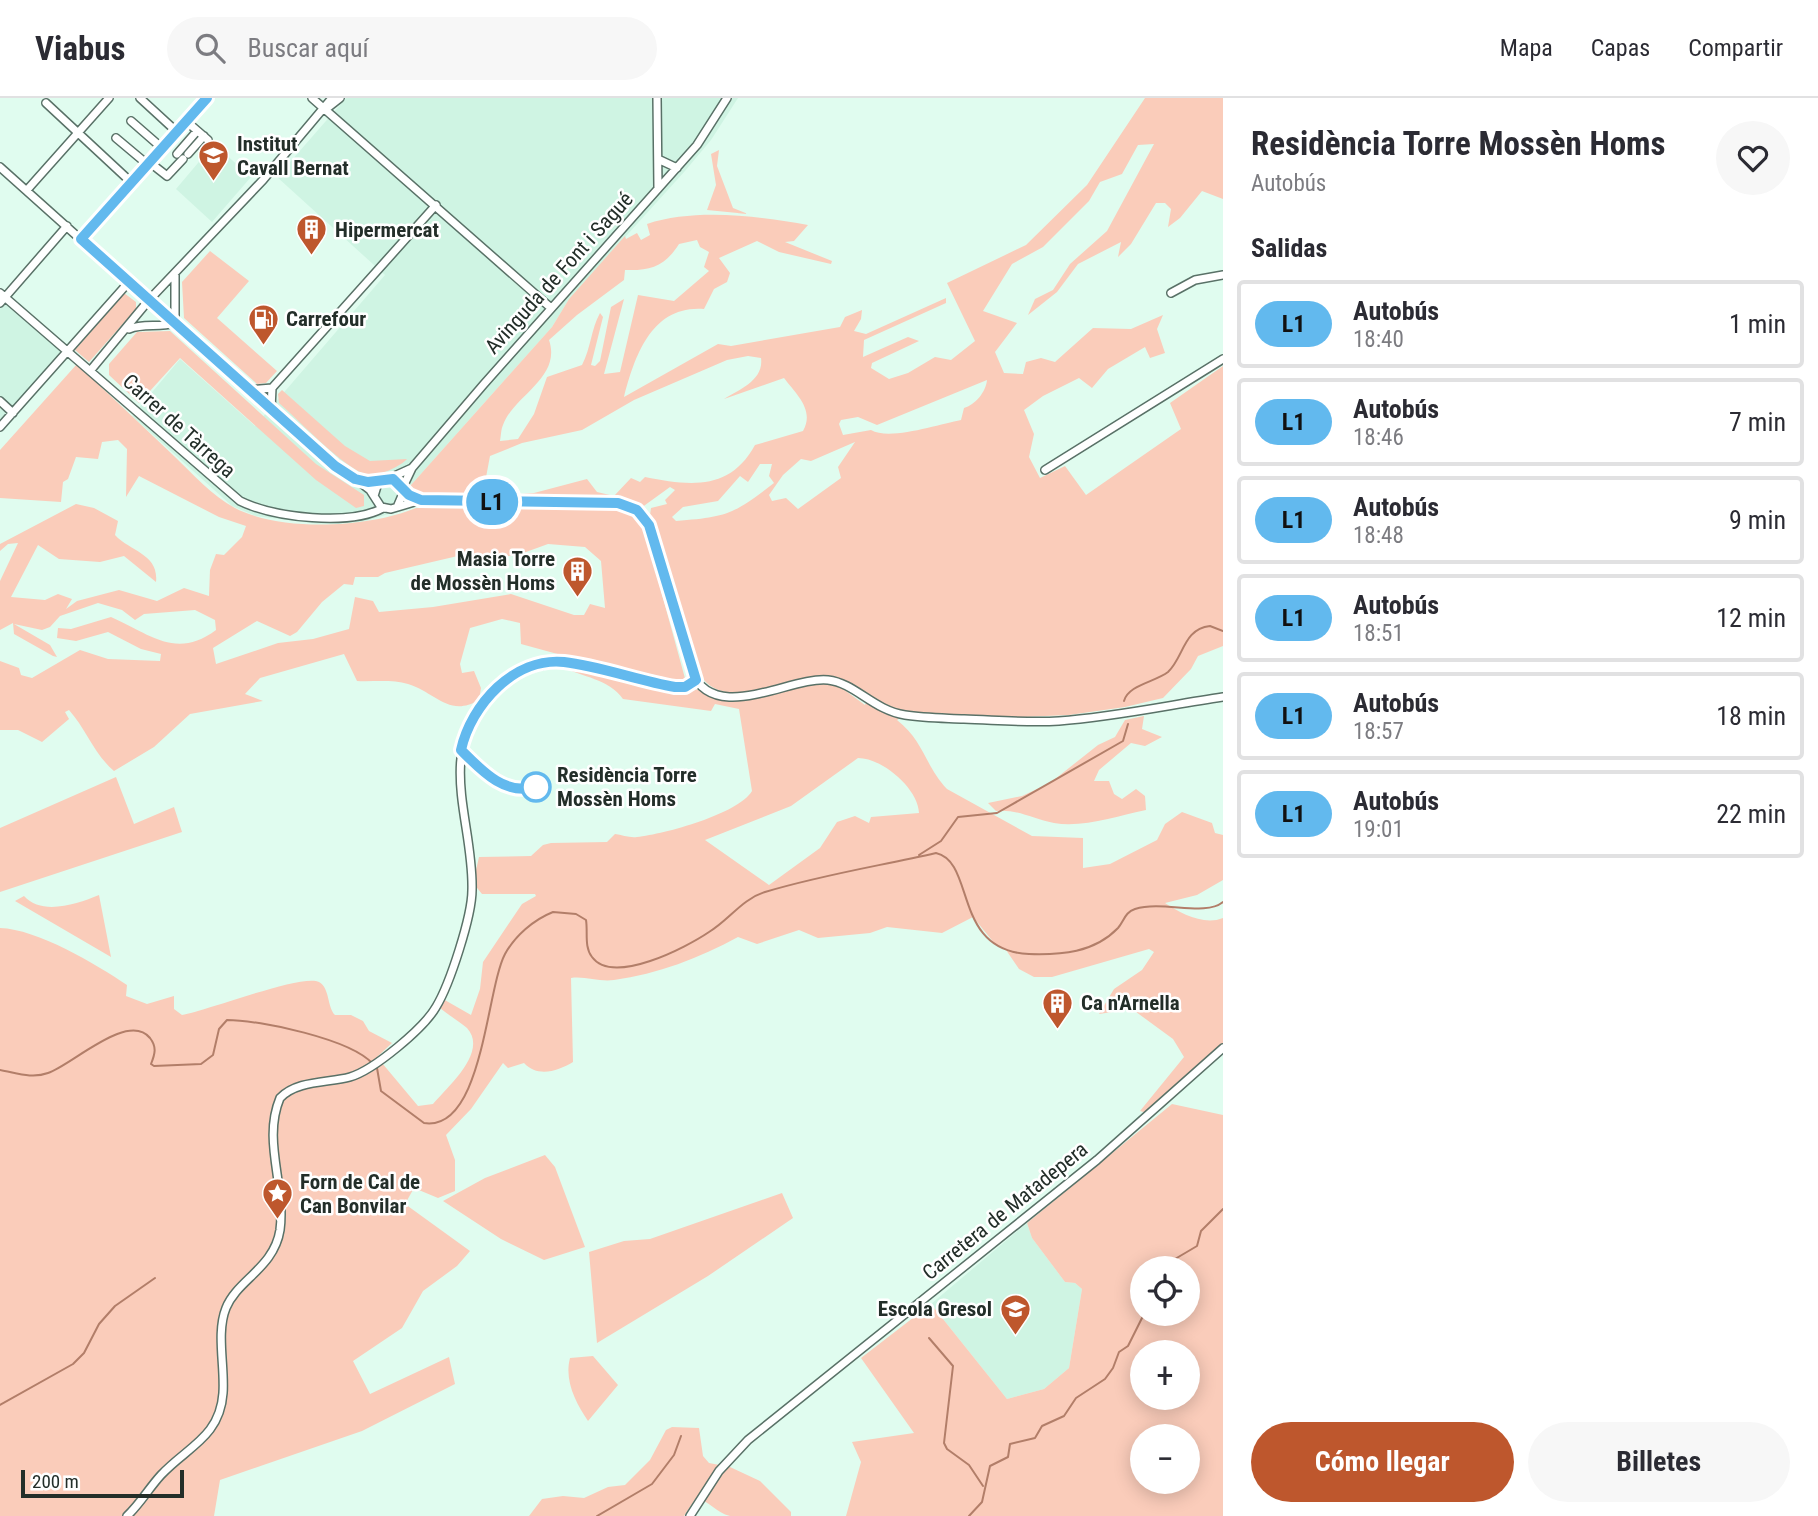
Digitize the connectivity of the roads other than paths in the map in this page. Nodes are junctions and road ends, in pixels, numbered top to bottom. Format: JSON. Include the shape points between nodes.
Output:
{"nodes":[{"id":1,"x":109,"y":98,"type":"edge"},
{"id":2,"x":140,"y":98,"type":"edge"},
{"id":3,"x":207,"y":98,"type":"edge"},
{"id":4,"x":312,"y":98,"type":"edge"},
{"id":5,"x":332,"y":98,"type":"edge"},
{"id":6,"x":340,"y":98,"type":"edge"},
{"id":7,"x":657,"y":98,"type":"edge"},
{"id":8,"x":727,"y":98,"type":"edge"},
{"id":9,"x":46,"y":103,"type":"dead end"},
{"id":10,"x":326,"y":109,"type":"junction"},
{"id":11,"x":131,"y":121,"type":"dead end"},
{"id":12,"x":187,"y":121,"type":"junction"},
{"id":13,"x":177,"y":132,"type":"junction"},
{"id":14,"x":78,"y":133,"type":"junction"},
{"id":15,"x":116,"y":138,"type":"dead end"},
{"id":16,"x":162,"y":148,"type":"junction"},
{"id":17,"x":659,"y":158,"type":"junction"},
{"id":18,"x":147,"y":164,"type":"junction"},
{"id":19,"x":677,"y":167,"type":"junction"},
{"id":20,"x":2,"y":172,"type":"edge"},
{"id":21,"x":665,"y":181,"type":"junction"},
{"id":22,"x":132,"y":183,"type":"junction"},
{"id":23,"x":658,"y":188,"type":"junction"},
{"id":24,"x":27,"y":190,"type":"junction"},
{"id":25,"x":436,"y":205,"type":"junction"},
{"id":26,"x":67,"y":226,"type":"junction"},
{"id":27,"x":81,"y":239,"type":"junction"},
{"id":28,"x":175,"y":275,"type":"junction"},
{"id":29,"x":1223,"y":275,"type":"edge"},
{"id":30,"x":128,"y":283,"type":"junction"},
{"id":31,"x":163,"y":287,"type":"junction"},
{"id":32,"x":1171,"y":293,"type":"dead end"},
{"id":33,"x":176,"y":296,"type":"junction"},
{"id":34,"x":2,"y":298,"type":"edge"},
{"id":35,"x":149,"y":300,"type":"junction"},
{"id":36,"x":551,"y":308,"type":"junction"},
{"id":37,"x":141,"y":313,"type":"junction"},
{"id":38,"x":175,"y":323,"type":"junction"},
{"id":39,"x":144,"y":325,"type":"junction"},
{"id":40,"x":127,"y":330,"type":"junction"},
{"id":41,"x":68,"y":351,"type":"junction"},
{"id":42,"x":1223,"y":359,"type":"edge"},
{"id":43,"x":90,"y":371,"type":"junction"},
{"id":44,"x":272,"y":388,"type":"junction"},
{"id":45,"x":250,"y":390,"type":"junction"},
{"id":46,"x":0,"y":401,"type":"edge"},
{"id":47,"x":271,"y":409,"type":"junction"},
{"id":48,"x":13,"y":413,"type":"junction"},
{"id":49,"x":0,"y":427,"type":"edge"},
{"id":50,"x":412,"y":468,"type":"junction"},
{"id":51,"x":1045,"y":470,"type":"dead end"},
{"id":52,"x":390,"y":478,"type":"junction"},
{"id":53,"x":355,"y":479,"type":"junction"},
{"id":54,"x":378,"y":483,"type":"junction"},
{"id":55,"x":403,"y":489,"type":"junction"},
{"id":56,"x":375,"y":498,"type":"junction"},
{"id":57,"x":421,"y":500,"type":"junction"},
{"id":58,"x":398,"y":506,"type":"junction"},
{"id":59,"x":383,"y":508,"type":"junction"},
{"id":60,"x":365,"y":515,"type":"junction"},
{"id":61,"x":696,"y":680,"type":"junction"},
{"id":62,"x":1223,"y":697,"type":"edge"},
{"id":63,"x":1223,"y":1048,"type":"edge"},
{"id":64,"x":127,"y":1516,"type":"edge"},
{"id":65,"x":690,"y":1516,"type":"edge"}],
"edges":[{"from":1,"to":14,"type":"street"},
{"from":2,"to":13,"type":"street"},
{"from":3,"to":12,"type":"street"},
{"from":4,"to":10,"type":"street"},
{"from":5,"to":10,"type":"street"},
{"from":6,"to":10,"type":"street"},
{"from":7,"to":17,"type":"street"},
{"from":8,"to":19,"type":"street","name":"Avinguda de Font i Sagué"},
{"from":9,"to":14,"type":"street"},
{"from":10,"to":25,"type":"street"},
{"from":10,"to":28,"type":"street"},
{"from":11,"to":16,"type":"street"},
{"from":12,"to":13,"type":"street"},
{"from":12,"to":18,"type":"street","via":[[203,136],[167,176]]},
{"from":13,"to":16,"type":"street"},
{"from":14,"to":22,"type":"street"},
{"from":14,"to":24,"type":"street"},
{"from":15,"to":18,"type":"street"},
{"from":16,"to":18,"type":"street"},
{"from":17,"to":19,"type":"street"},
{"from":17,"to":21,"type":"street"},
{"from":17,"to":23,"type":"street"},
{"from":18,"to":22,"type":"street"},
{"from":19,"to":21,"type":"street","name":"Avinguda de Font i Sagué"},
{"from":20,"to":24,"type":"street"},
{"from":21,"to":23,"type":"street","name":"Avinguda de Font i Sagué"},
{"from":22,"to":27,"type":"street"},
{"from":23,"to":36,"type":"street","name":"Avinguda de Font i Sagué"},
{"from":24,"to":26,"type":"street"},
{"from":25,"to":36,"type":"street"},
{"from":25,"to":44,"type":"street"},
{"from":26,"to":27,"type":"street"},
{"from":26,"to":34,"type":"street"},
{"from":27,"to":30,"type":"street"},
{"from":28,"to":31,"type":"street"},
{"from":28,"to":33,"type":"street"},
{"from":29,"to":32,"type":"street","via":[[1195,280]]},
{"from":30,"to":35,"type":"street"},
{"from":30,"to":41,"type":"street"},
{"from":31,"to":33,"type":"street"},
{"from":31,"to":35,"type":"street"},
{"from":33,"to":38,"type":"street"},
{"from":34,"to":41,"type":"street","name":"Carrer de Tàrrega"},
{"from":35,"to":37,"type":"street"},
{"from":35,"to":38,"type":"street"},
{"from":36,"to":50,"type":"street","name":"Avinguda de Font i Sagué"},
{"from":37,"to":39,"type":"street"},
{"from":37,"to":40,"type":"street"},
{"from":38,"to":39,"type":"street"},
{"from":38,"to":45,"type":"street"},
{"from":39,"to":40,"type":"street"},
{"from":40,"to":43,"type":"street"},
{"from":41,"to":43,"type":"street","name":"Carrer de Tàrrega"},
{"from":41,"to":48,"type":"street"},
{"from":42,"to":51,"type":"street"},
{"from":43,"to":60,"type":"street","name":"Carrer de Tàrrega","via":[[240,501],[261,509],[317,517]]},
{"from":44,"to":45,"type":"street"},
{"from":44,"to":47,"type":"street"},
{"from":45,"to":47,"type":"street"},
{"from":46,"to":48,"type":"street"},
{"from":47,"to":53,"type":"street"},
{"from":48,"to":49,"type":"street"},
{"from":50,"to":52,"type":"street","name":"Avinguda de Font i Sagué"},
{"from":50,"to":55,"type":"street","name":"Avinguda de Font i Sagué"},
{"from":52,"to":54,"type":"street"},
{"from":52,"to":55,"type":"street"},
{"from":53,"to":54,"type":"street"},
{"from":53,"to":56,"type":"street"},
{"from":54,"to":56,"type":"street"},
{"from":55,"to":57,"type":"street"},
{"from":55,"to":58,"type":"street"},
{"from":56,"to":59,"type":"street"},
{"from":56,"to":60,"type":"street"},
{"from":57,"to":58,"type":"street"},
{"from":57,"to":61,"type":"street","via":[[612,503],[637,510],[651,530]]},
{"from":58,"to":59,"type":"street"},
{"from":59,"to":60,"type":"street","name":"Carrer de Tàrrega"},
{"from":61,"to":62,"type":"street","via":[[715,692],[751,697],[800,683],[831,681],[872,705],[906,715],[1023,722],[1093,717]]},
{"from":61,"to":64,"type":"street","via":[[675,687],[563,662],[515,674],[486,699],[467,726],[459,764],[472,888],[459,947],[431,1014],[366,1070],[292,1089],[280,1098],[272,1124],[279,1232],[261,1267],[226,1306],[223,1394],[217,1421],[202,1441],[160,1476]]},
{"from":63,"to":65,"type":"street","name":"Carretera de Matadepera","via":[[1066,1185],[748,1440],[724,1464]]}]}
